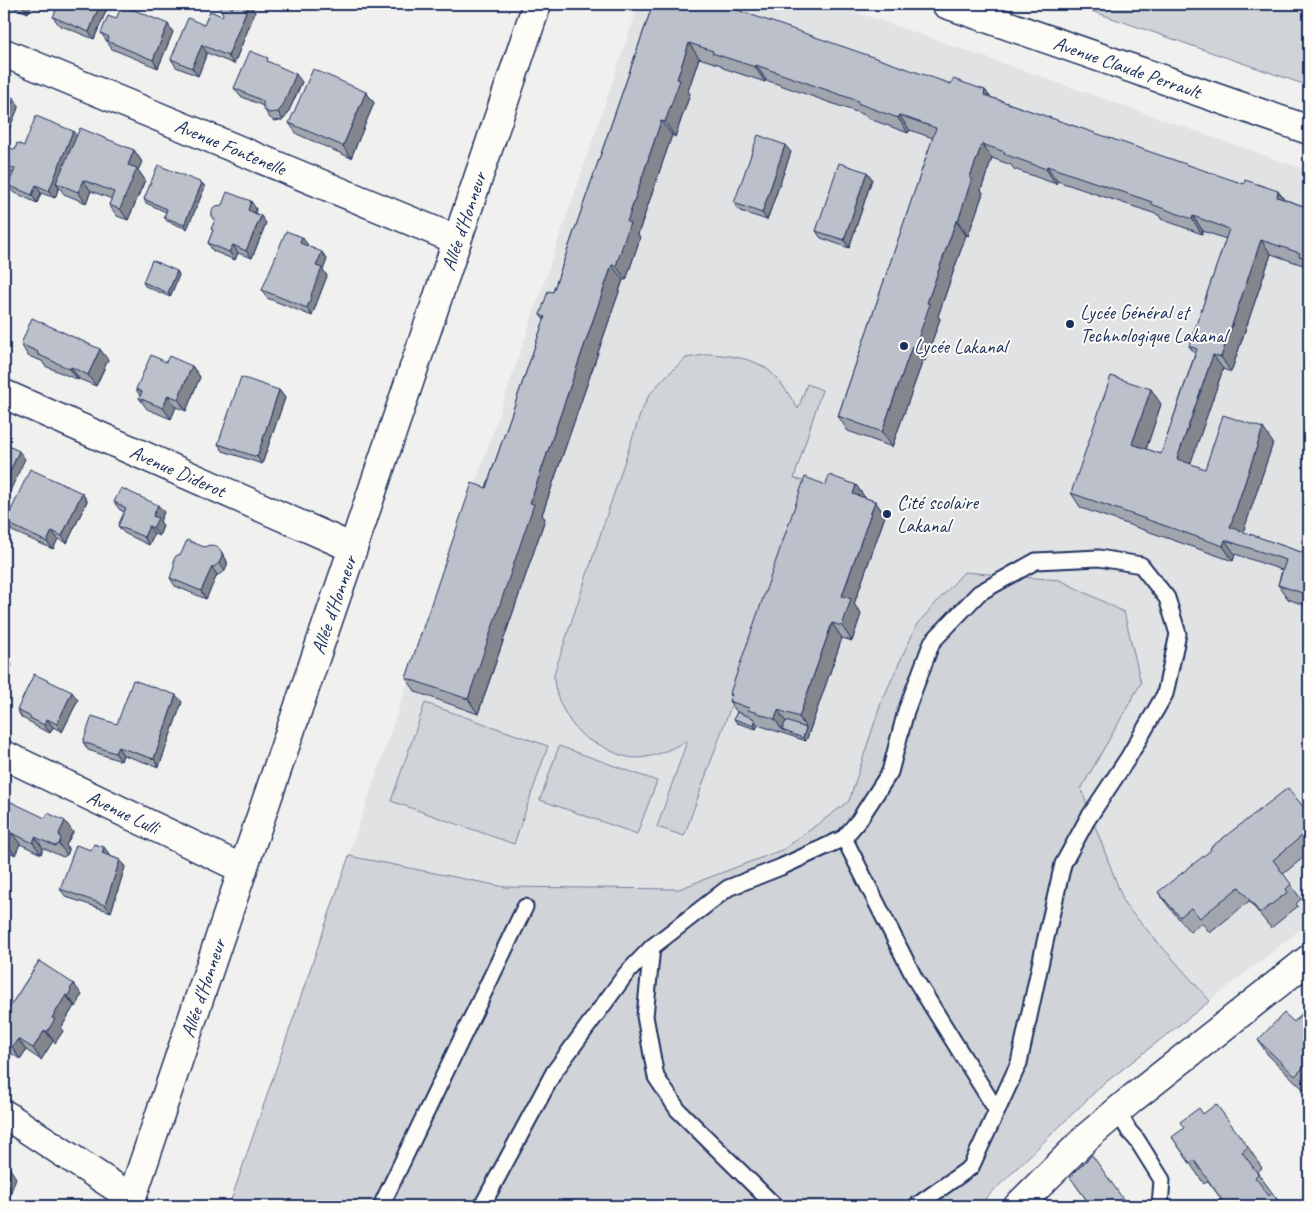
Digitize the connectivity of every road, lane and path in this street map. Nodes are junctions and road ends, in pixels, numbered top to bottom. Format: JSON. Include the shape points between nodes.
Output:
{"nodes":[{"id":1,"x":537,"y":4,"type":"edge"},
{"id":2,"x":946,"y":4,"type":"edge"},
{"id":3,"x":4,"y":53,"type":"edge"},
{"id":4,"x":1309,"y":130,"type":"edge"},
{"id":5,"x":458,"y":240,"type":"junction"},
{"id":6,"x":4,"y":394,"type":"edge"},
{"id":7,"x":353,"y":548,"type":"junction"},
{"id":8,"x":4,"y":755,"type":"edge"},
{"id":9,"x":844,"y":838,"type":"junction"},
{"id":10,"x":242,"y":868,"type":"junction"},
{"id":11,"x":524,"y":907,"type":"dead end"},
{"id":12,"x":652,"y":946,"type":"junction"},
{"id":13,"x":1309,"y":959,"type":"edge"},
{"id":14,"x":997,"y":1111,"type":"junction"},
{"id":15,"x":1118,"y":1111,"type":"junction"},
{"id":16,"x":4,"y":1114,"type":"edge"},
{"id":17,"x":130,"y":1202,"type":"edge"},
{"id":18,"x":381,"y":1206,"type":"edge"},
{"id":19,"x":482,"y":1206,"type":"edge"},
{"id":20,"x":775,"y":1206,"type":"edge"},
{"id":21,"x":916,"y":1206,"type":"edge"},
{"id":22,"x":1018,"y":1206,"type":"edge"},
{"id":23,"x":1160,"y":1206,"type":"edge"}],
"edges":[{"from":1,"to":5,"type":"main road","name":"Allée d'Honneur"},
{"from":2,"to":4,"type":"main road","name":"Avenue Claude Perrault"},
{"from":3,"to":5,"type":"main road","name":"Avenue Fontenelle"},
{"from":5,"to":7,"type":"main road","name":"Allée d'Honneur"},
{"from":6,"to":7,"type":"main road","name":"Avenue Diderot"},
{"from":7,"to":10,"type":"main road","name":"Allée d'Honneur"},
{"from":8,"to":10,"type":"main road","name":"Avenue Lulli"},
{"from":9,"to":12,"type":"lane","via":[[728,888]]},
{"from":9,"to":14,"type":"lane","via":[[915,979]]},
{"from":9,"to":14,"type":"lane","via":[[890,772],[906,711],[932,642],[979,593],[1036,561],[1099,558],[1141,565],[1167,598],[1178,634],[1165,694],[1087,820],[1064,864],[1019,1063]]},
{"from":10,"to":17,"type":"main road","name":"Allée d'Honneur"},
{"from":11,"to":18,"type":"lane"},
{"from":12,"to":19,"type":"lane","via":[[626,974],[554,1072]]},
{"from":12,"to":20,"type":"lane","via":[[645,1016],[656,1077],[678,1110]]},
{"from":13,"to":15,"type":"main road"},
{"from":14,"to":21,"type":"lane","via":[[971,1167]]},
{"from":15,"to":22,"type":"main road","via":[[1088,1136]]},
{"from":15,"to":23,"type":"lane","via":[[1162,1180]]},
{"from":16,"to":17,"type":"main road"}]}
